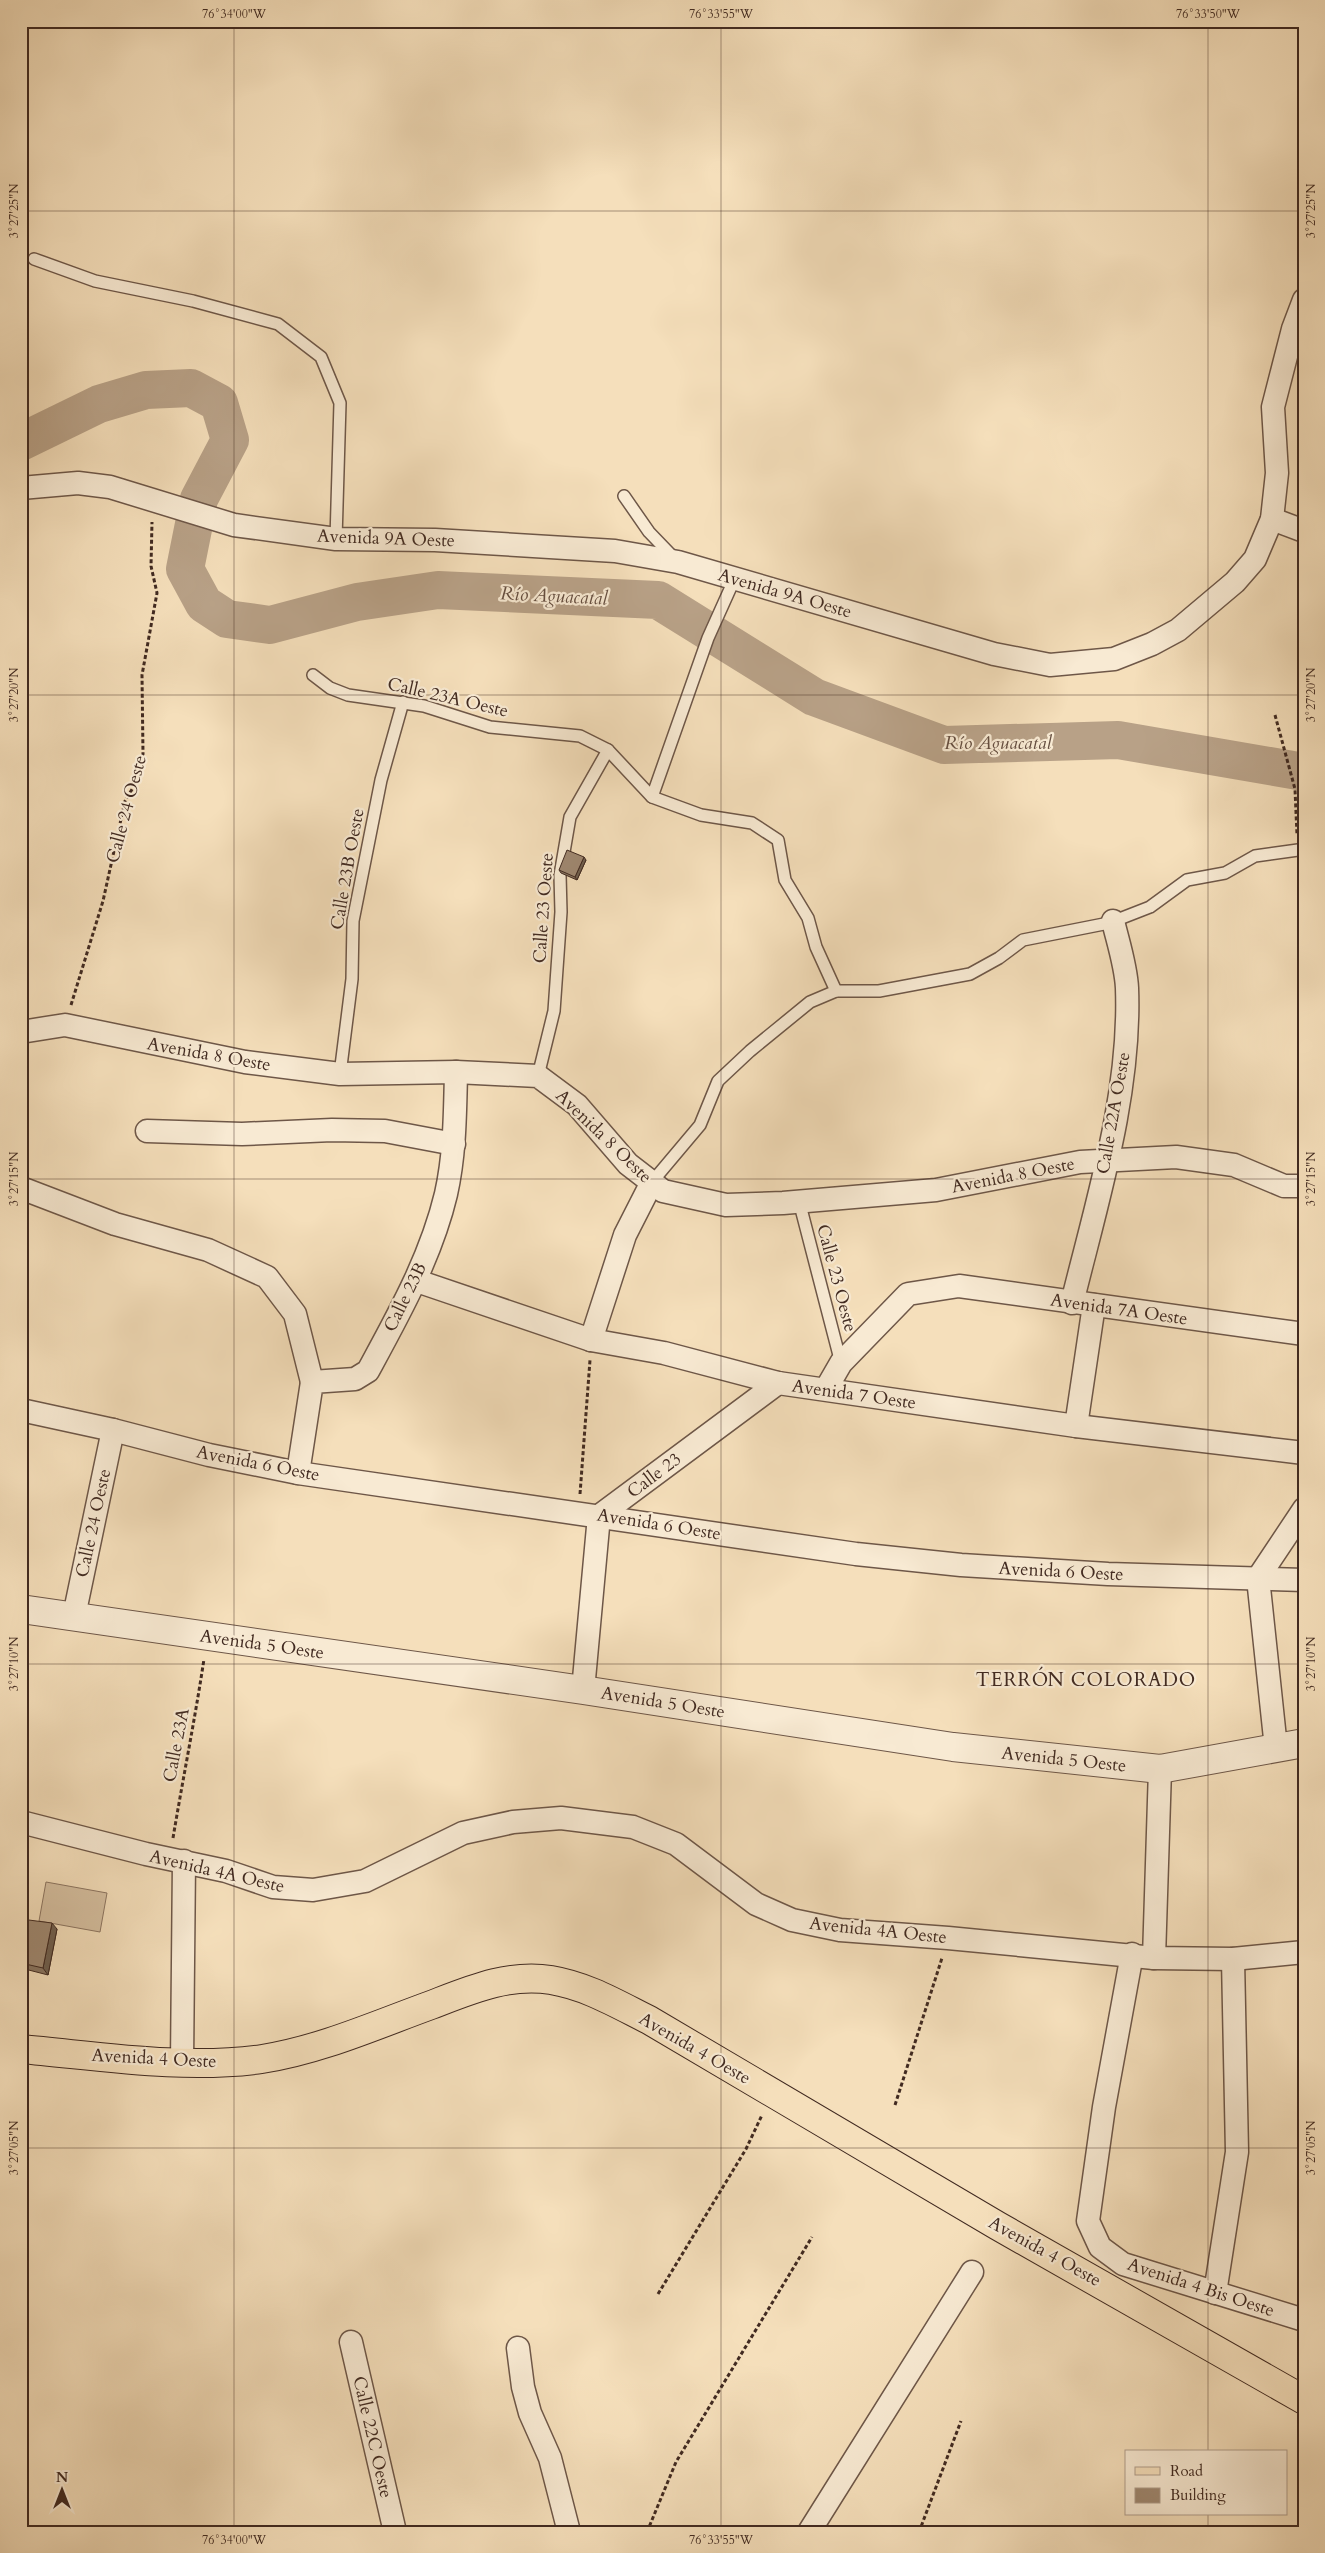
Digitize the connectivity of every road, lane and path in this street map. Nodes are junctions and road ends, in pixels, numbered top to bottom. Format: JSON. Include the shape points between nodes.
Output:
{"nodes":[{"id":1,"x":34,"y":260,"type":"dead end"},
{"id":2,"x":1304,"y":300,"type":"edge"},
{"id":3,"x":21,"y":488,"type":"edge"},
{"id":4,"x":624,"y":496,"type":"dead end"},
{"id":5,"x":153,"y":500,"type":"junction"},
{"id":6,"x":1272,"y":519,"type":"junction"},
{"id":7,"x":1304,"y":530,"type":"edge"},
{"id":8,"x":336,"y":538,"type":"junction"},
{"id":9,"x":678,"y":562,"type":"junction"},
{"id":10,"x":733,"y":583,"type":"junction"},
{"id":11,"x":313,"y":674,"type":"dead end"},
{"id":12,"x":403,"y":702,"type":"junction"},
{"id":13,"x":1275,"y":715,"type":"dead end"},
{"id":14,"x":608,"y":750,"type":"junction"},
{"id":15,"x":652,"y":797,"type":"junction"},
{"id":16,"x":1298,"y":850,"type":"joint"},
{"id":17,"x":1113,"y":921,"type":"junction"},
{"id":18,"x":836,"y":990,"type":"junction"},
{"id":19,"x":65,"y":1025,"type":"junction"},
{"id":20,"x":21,"y":1032,"type":"edge"},
{"id":21,"x":456,"y":1072,"type":"junction"},
{"id":22,"x":340,"y":1074,"type":"junction"},
{"id":23,"x":538,"y":1076,"type":"junction"},
{"id":24,"x":147,"y":1132,"type":"dead end"},
{"id":25,"x":454,"y":1144,"type":"junction"},
{"id":26,"x":1107,"y":1160,"type":"junction"},
{"id":27,"x":652,"y":1182,"type":"junction"},
{"id":28,"x":1304,"y":1186,"type":"edge"},
{"id":29,"x":21,"y":1188,"type":"edge"},
{"id":30,"x":799,"y":1201,"type":"junction"},
{"id":31,"x":417,"y":1281,"type":"junction"},
{"id":32,"x":1072,"y":1303,"type":"junction"},
{"id":33,"x":1094,"y":1305,"type":"junction"},
{"id":34,"x":1304,"y":1334,"type":"edge"},
{"id":35,"x":591,"y":1340,"type":"junction"},
{"id":36,"x":841,"y":1363,"type":"junction"},
{"id":37,"x":312,"y":1382,"type":"junction"},
{"id":38,"x":778,"y":1383,"type":"junction"},
{"id":39,"x":826,"y":1389,"type":"junction"},
{"id":40,"x":21,"y":1410,"type":"edge"},
{"id":41,"x":1076,"y":1426,"type":"junction"},
{"id":42,"x":113,"y":1430,"type":"junction"},
{"id":43,"x":1304,"y":1453,"type":"edge"},
{"id":44,"x":298,"y":1472,"type":"junction"},
{"id":45,"x":1304,"y":1509,"type":"edge"},
{"id":46,"x":589,"y":1514,"type":"junction"},
{"id":47,"x":1258,"y":1578,"type":"junction"},
{"id":48,"x":1304,"y":1580,"type":"edge"},
{"id":49,"x":21,"y":1609,"type":"edge"},
{"id":50,"x":74,"y":1616,"type":"junction"},
{"id":51,"x":208,"y":1636,"type":"junction"},
{"id":52,"x":583,"y":1690,"type":"junction"},
{"id":53,"x":1304,"y":1743,"type":"edge"},
{"id":54,"x":1276,"y":1748,"type":"junction"},
{"id":55,"x":1160,"y":1769,"type":"junction"},
{"id":56,"x":21,"y":1822,"type":"edge"},
{"id":57,"x":177,"y":1859,"type":"junction"},
{"id":58,"x":948,"y":1938,"type":"junction"},
{"id":59,"x":1304,"y":1952,"type":"edge"},
{"id":60,"x":1143,"y":1956,"type":"junction"},
{"id":61,"x":1232,"y":1960,"type":"junction"},
{"id":62,"x":21,"y":2049,"type":"edge"},
{"id":63,"x":182,"y":2063,"type":"junction"},
{"id":64,"x":773,"y":2093,"type":"junction"},
{"id":65,"x":895,"y":2105,"type":"dead end"},
{"id":66,"x":812,"y":2237,"type":"dead end"},
{"id":67,"x":972,"y":2272,"type":"dead end"},
{"id":68,"x":1215,"y":2292,"type":"junction"},
{"id":69,"x":658,"y":2294,"type":"dead end"},
{"id":70,"x":1304,"y":2320,"type":"edge"},
{"id":71,"x":351,"y":2342,"type":"dead end"},
{"id":72,"x":518,"y":2348,"type":"dead end"},
{"id":73,"x":1304,"y":2400,"type":"edge"},
{"id":74,"x":961,"y":2421,"type":"dead end"},
{"id":75,"x":395,"y":2532,"type":"edge"},
{"id":76,"x":569,"y":2532,"type":"edge"},
{"id":77,"x":647,"y":2532,"type":"edge"},
{"id":78,"x":809,"y":2532,"type":"edge"},
{"id":79,"x":919,"y":2532,"type":"edge"}],
"edges":[{"from":1,"to":8,"type":"lane","via":[[95,282],[193,301],[278,324],[321,358],[340,403]]},
{"from":2,"to":6,"type":"street","name":"Avenida 9A Oeste","via":[[1273,407],[1277,473]]},
{"from":3,"to":5,"type":"street","name":"Avenida 9A Oeste","via":[[78,483],[110,487]]},
{"from":4,"to":9,"type":"lane","via":[[649,532]]},
{"from":5,"to":8,"type":"street","name":"Avenida 9A Oeste","via":[[234,525]]},
{"from":5,"to":19,"type":"path","name":"Calle 24 Oeste","via":[[151,566],[156,593],[142,675],[143,754],[137,781],[125,801],[105,892]]},
{"from":6,"to":7,"type":"street"},
{"from":6,"to":10,"type":"street","name":"Avenida 9A Oeste","via":[[1255,559],[1235,582],[1178,630],[1114,659],[1050,665],[994,654]]},
{"from":8,"to":9,"type":"street","name":"Avenida 9A Oeste","via":[[435,540],[615,551]]},
{"from":9,"to":10,"type":"street","name":"Avenida 9A Oeste"},
{"from":10,"to":15,"type":"lane","via":[[708,638]]},
{"from":11,"to":12,"type":"lane","name":"Calle 23A Oeste","via":[[330,688],[348,695]]},
{"from":12,"to":14,"type":"lane","name":"Calle 23A Oeste","via":[[490,727],[580,736]]},
{"from":12,"to":22,"type":"lane","name":"Calle 23B Oeste","via":[[381,780],[353,922],[352,979]]},
{"from":13,"to":16,"type":"path","via":[[1295,789]]},
{"from":14,"to":15,"type":"lane"},
{"from":14,"to":23,"type":"lane","name":"Calle 23 Oeste","via":[[570,817],[560,875],[561,912],[554,1011]]},
{"from":15,"to":18,"type":"lane","via":[[701,815],[752,824],[778,840],[785,880],[808,918],[816,947]]},
{"from":16,"to":17,"type":"lane","via":[[1255,856],[1225,873],[1187,880],[1150,907]]},
{"from":17,"to":18,"type":"lane","via":[[1023,940],[970,974],[878,990]]},
{"from":17,"to":26,"type":"street","name":"Calle 22A Oeste","via":[[1127,986],[1127,1022],[1119,1095]]},
{"from":18,"to":27,"type":"lane","via":[[810,1002],[750,1050],[718,1081],[700,1125]]},
{"from":19,"to":20,"type":"street","name":"Avenida 8 Oeste"},
{"from":19,"to":22,"type":"street","name":"Avenida 8 Oeste","via":[[245,1062]]},
{"from":21,"to":22,"type":"street","name":"Avenida 8 Oeste"},
{"from":21,"to":23,"type":"street","name":"Avenida 8 Oeste"},
{"from":21,"to":25,"type":"street","name":"Calle 23B"},
{"from":23,"to":27,"type":"street","name":"Avenida 8 Oeste","via":[[577,1105],[628,1164]]},
{"from":24,"to":25,"type":"street","via":[[385,1131]]},
{"from":25,"to":31,"type":"street","name":"Calle 23B","via":[[446,1194]]},
{"from":26,"to":28,"type":"street","name":"Avenida 8 Oeste","via":[[1176,1157],[1234,1165],[1284,1186]]},
{"from":26,"to":30,"type":"street","name":"Avenida 8 Oeste","via":[[1080,1162],[936,1190]]},
{"from":26,"to":32,"type":"street","name":"Calle 22A Oeste"},
{"from":27,"to":30,"type":"street","name":"Avenida 8 Oeste","via":[[663,1191],[726,1205]]},
{"from":27,"to":35,"type":"street","via":[[625,1235]]},
{"from":29,"to":37,"type":"street","via":[[115,1224],[208,1250],[267,1276],[295,1314]]},
{"from":30,"to":36,"type":"lane","name":"Calle 23 Oeste"},
{"from":31,"to":35,"type":"street","name":"Avenida 7 Oeste"},
{"from":31,"to":37,"type":"street","name":"Calle 23B","via":[[368,1371],[355,1379]]},
{"from":32,"to":33,"type":"street","name":"Avenida 7A Oeste"},
{"from":32,"to":36,"type":"street","name":"Avenida 7A Oeste","via":[[959,1286],[908,1294]]},
{"from":33,"to":34,"type":"street","name":"Avenida 7A Oeste"},
{"from":33,"to":41,"type":"street"},
{"from":35,"to":38,"type":"street","name":"Avenida 7 Oeste","via":[[664,1353]]},
{"from":35,"to":46,"type":"path"},
{"from":36,"to":39,"type":"street","name":"Avenida 7A Oeste"},
{"from":37,"to":44,"type":"street"},
{"from":38,"to":39,"type":"street","name":"Avenida 7 Oeste"},
{"from":38,"to":46,"type":"street","name":"Calle 23"},
{"from":39,"to":41,"type":"street","name":"Avenida 7 Oeste"},
{"from":40,"to":42,"type":"street","name":"Avenida 6 Oeste"},
{"from":41,"to":43,"type":"street","name":"Avenida 7 Oeste"},
{"from":42,"to":44,"type":"street","name":"Avenida 6 Oeste","via":[[210,1456]]},
{"from":42,"to":50,"type":"street","name":"Calle 24 Oeste"},
{"from":44,"to":46,"type":"street","name":"Avenida 6 Oeste"},
{"from":45,"to":47,"type":"street"},
{"from":46,"to":47,"type":"street","name":"Avenida 6 Oeste","via":[[856,1554],[961,1565],[1108,1574]]},
{"from":46,"to":52,"type":"street"},
{"from":47,"to":48,"type":"street","name":"Avenida 6 Oeste"},
{"from":47,"to":54,"type":"street"},
{"from":49,"to":50,"type":"street","name":"Avenida 5 Oeste"},
{"from":50,"to":51,"type":"street","name":"Avenida 5 Oeste"},
{"from":51,"to":52,"type":"street","name":"Avenida 5 Oeste"},
{"from":51,"to":57,"type":"path","name":"Calle 23A","via":[[192,1741],[183,1777]]},
{"from":52,"to":55,"type":"street","name":"Avenida 5 Oeste","via":[[952,1747]]},
{"from":53,"to":54,"type":"street","name":"Avenida 5 Oeste"},
{"from":54,"to":55,"type":"street","name":"Avenida 5 Oeste"},
{"from":55,"to":60,"type":"street"},
{"from":56,"to":57,"type":"street","name":"Avenida 4A Oeste"},
{"from":57,"to":58,"type":"street","name":"Avenida 4A Oeste","via":[[272,1887],[313,1890],[365,1881],[462,1833],[513,1822],[561,1818],[633,1827],[676,1844],[756,1904],[792,1920],[840,1930]]},
{"from":57,"to":63,"type":"street"},
{"from":58,"to":60,"type":"street","name":"Avenida 4A Oeste"},
{"from":58,"to":65,"type":"path"},
{"from":59,"to":61,"type":"street","name":"Avenida 4A Oeste"},
{"from":60,"to":61,"type":"street","name":"Avenida 4A Oeste"},
{"from":60,"to":68,"type":"street","name":"Avenida 4 Bis Oeste","via":[[1104,2107],[1088,2221],[1100,2247],[1123,2264]]},
{"from":61,"to":68,"type":"street","via":[[1237,2152]]},
{"from":62,"to":63,"type":"main road","name":"Avenida 4 Oeste"},
{"from":63,"to":64,"type":"main road","name":"Avenida 4 Oeste","via":[[243,2061],[290,2053],[488,1984],[536,1979],[566,1983],[598,1994]]},
{"from":64,"to":69,"type":"path","via":[[746,2148]]},
{"from":64,"to":73,"type":"main road","name":"Avenida 4 Oeste","via":[[998,2226]]},
{"from":66,"to":77,"type":"path","via":[[676,2462]]},
{"from":67,"to":78,"type":"street"},
{"from":68,"to":70,"type":"street","name":"Avenida 4 Bis Oeste"},
{"from":71,"to":75,"type":"street","name":"Calle 22C Oeste"},
{"from":72,"to":76,"type":"street","via":[[530,2413],[550,2458]]},
{"from":74,"to":79,"type":"path"}]}
